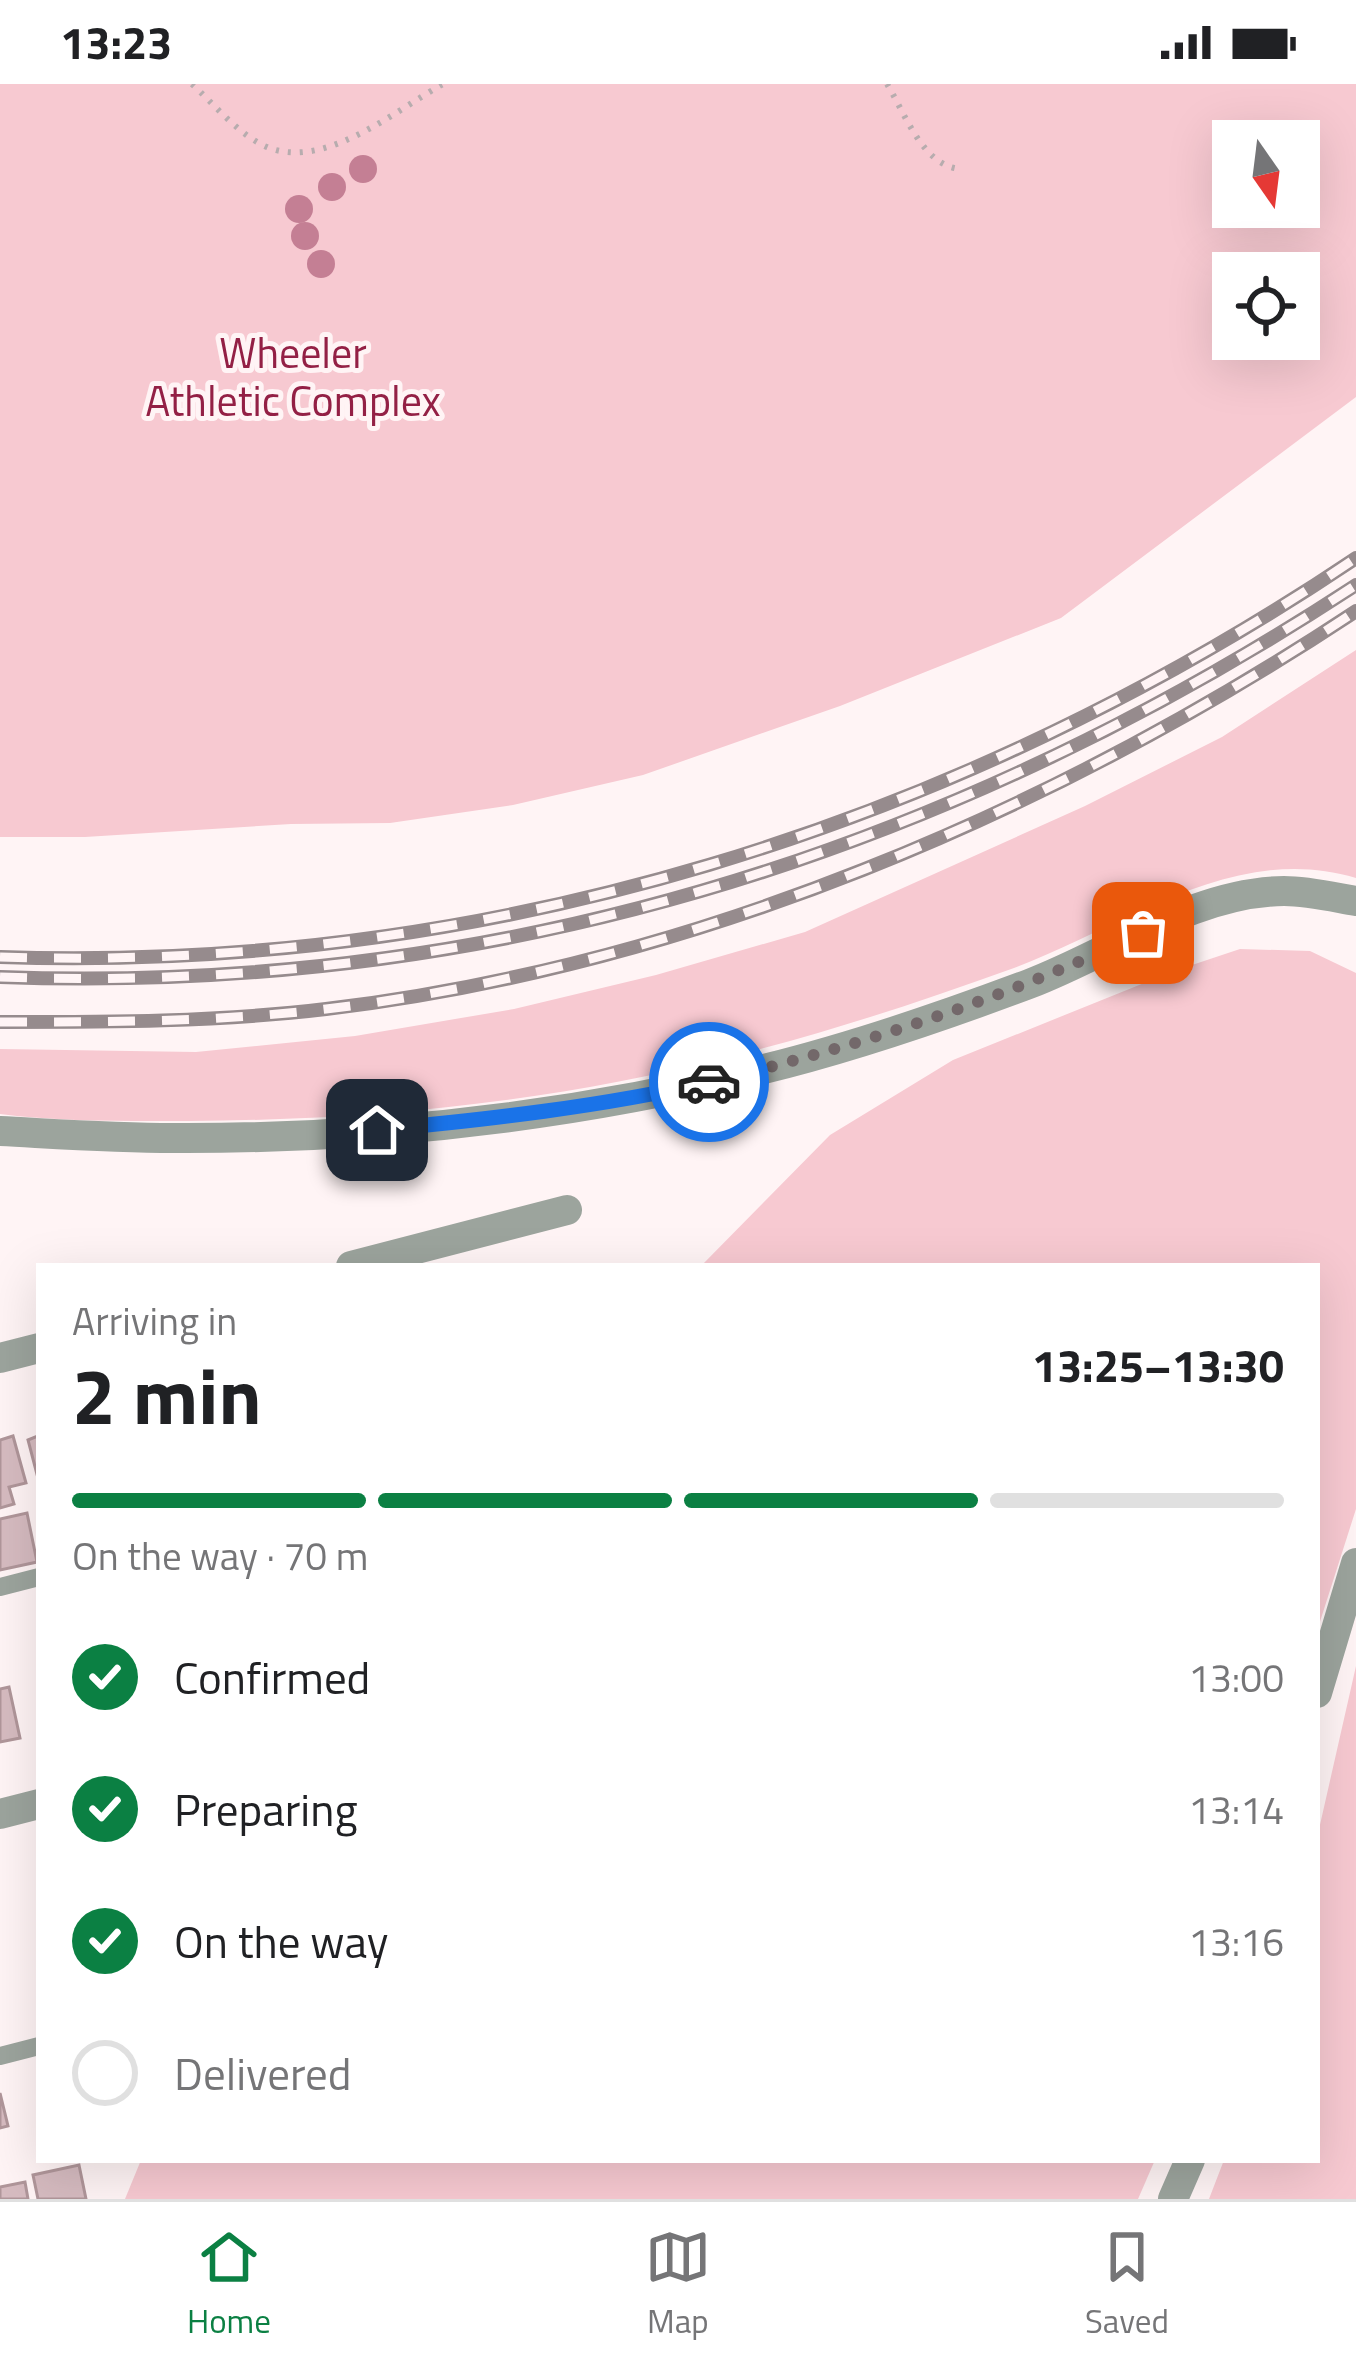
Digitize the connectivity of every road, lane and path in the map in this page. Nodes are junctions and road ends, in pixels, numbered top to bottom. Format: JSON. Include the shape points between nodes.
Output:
{"nodes":[{"id":1,"x":192,"y":84,"type":"edge"},
{"id":2,"x":443,"y":84,"type":"edge"},
{"id":3,"x":886,"y":84,"type":"edge"},
{"id":4,"x":961,"y":169,"type":"dead end"},
{"id":5,"x":1356,"y":901,"type":"edge"},
{"id":6,"x":0,"y":1131,"type":"edge"},
{"id":7,"x":567,"y":1210,"type":"dead end"},
{"id":8,"x":363,"y":1263,"type":"edge"},
{"id":9,"x":36,"y":1349,"type":"edge"},
{"id":10,"x":0,"y":1358,"type":"edge"},
{"id":11,"x":1356,"y":1563,"type":"edge"},
{"id":12,"x":36,"y":1578,"type":"edge"},
{"id":13,"x":0,"y":1587,"type":"edge"},
{"id":14,"x":1320,"y":1684,"type":"edge"},
{"id":15,"x":36,"y":1805,"type":"edge"},
{"id":16,"x":0,"y":1814,"type":"edge"},
{"id":17,"x":36,"y":2047,"type":"edge"},
{"id":18,"x":0,"y":2056,"type":"edge"},
{"id":19,"x":1189,"y":2163,"type":"edge"},
{"id":20,"x":1173,"y":2199,"type":"edge"}],
"edges":[{"from":1,"to":2,"type":"path","via":[[271,149],[307,152]]},
{"from":3,"to":4,"type":"path","via":[[934,160]]},
{"from":5,"to":6,"type":"street","via":[[1284,892],[1213,904],[924,1022],[636,1099],[354,1131],[174,1138]]},
{"from":7,"to":8,"type":"street"},
{"from":9,"to":10,"type":"street"},
{"from":11,"to":14,"type":"street"},
{"from":12,"to":13,"type":"lane"},
{"from":15,"to":16,"type":"street"},
{"from":17,"to":18,"type":"lane"},
{"from":19,"to":20,"type":"street"}]}
